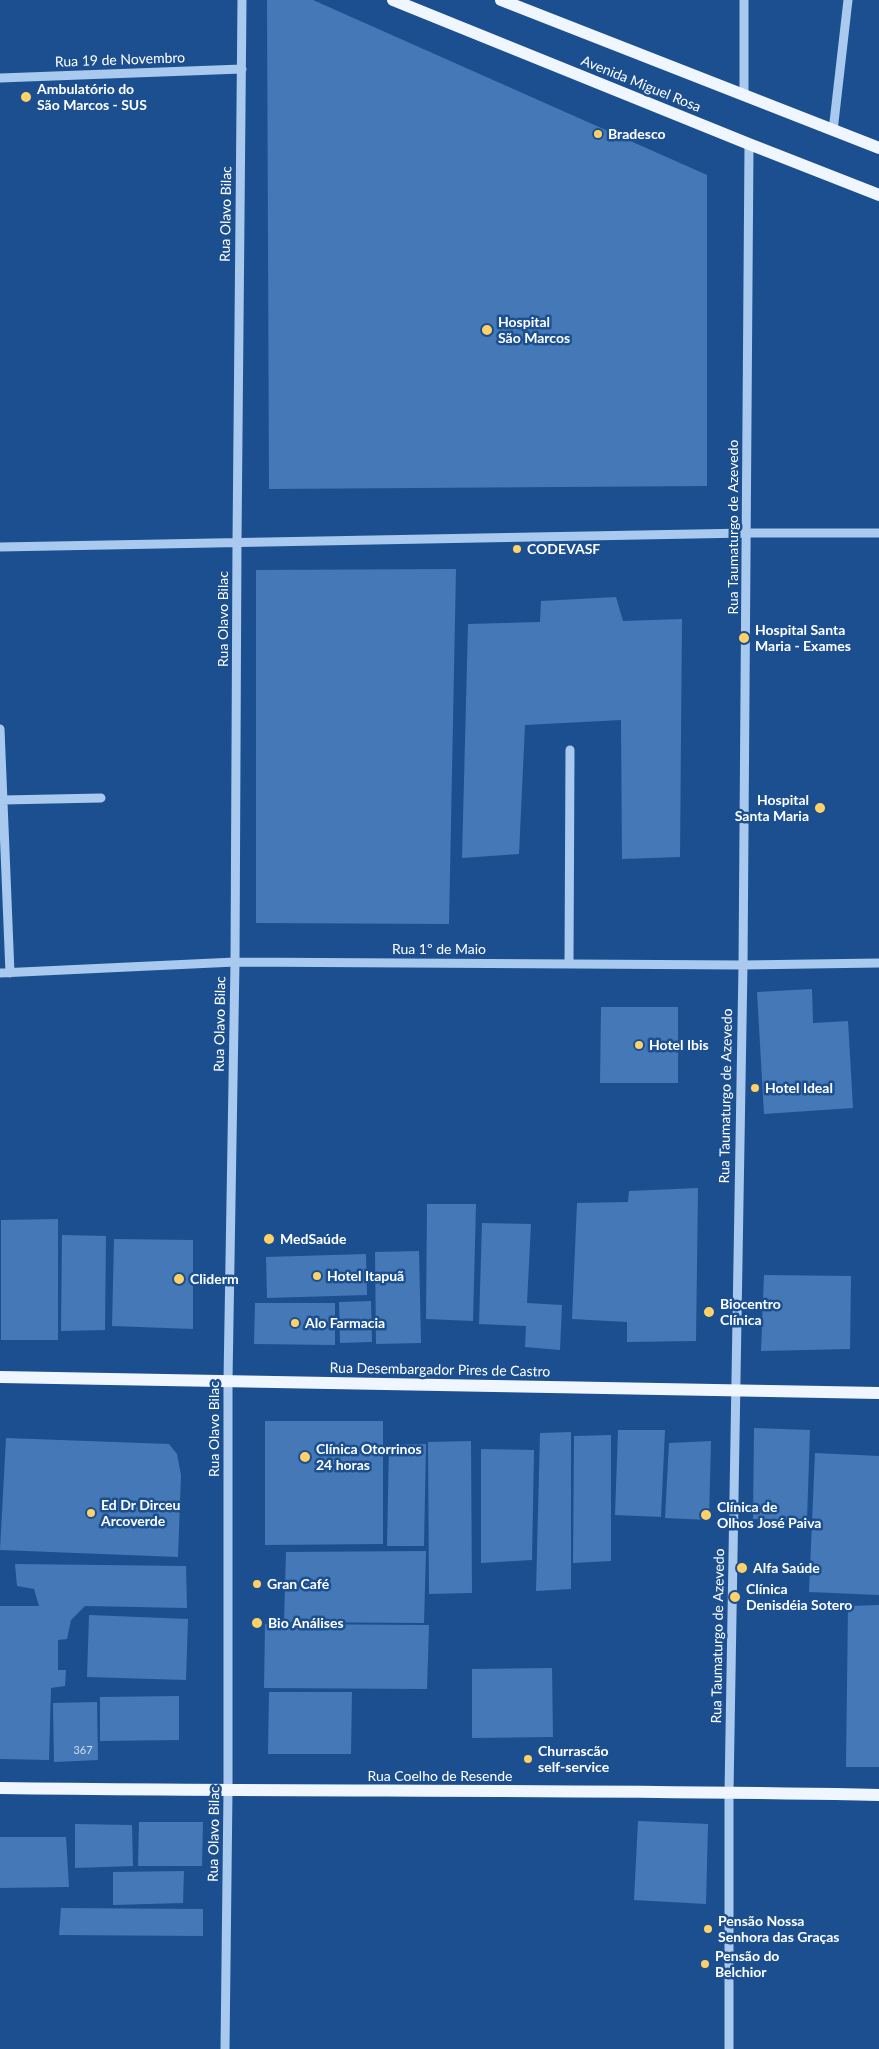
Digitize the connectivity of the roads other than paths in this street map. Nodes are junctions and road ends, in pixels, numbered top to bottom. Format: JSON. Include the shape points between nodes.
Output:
{"nodes":[{"id":1,"x":242,"y":0,"type":"edge"},
{"id":2,"x":393,"y":0,"type":"edge"},
{"id":3,"x":501,"y":0,"type":"edge"},
{"id":4,"x":744,"y":0,"type":"edge"},
{"id":5,"x":848,"y":0,"type":"edge"},
{"id":6,"x":242,"y":69,"type":"junction"},
{"id":7,"x":0,"y":78,"type":"edge"},
{"id":8,"x":744,"y":96,"type":"junction"},
{"id":9,"x":833,"y":130,"type":"junction"},
{"id":10,"x":749,"y":144,"type":"junction"},
{"id":11,"x":879,"y":148,"type":"edge"},
{"id":12,"x":879,"y":195,"type":"edge"},
{"id":13,"x":747,"y":532,"type":"junction"},
{"id":14,"x":879,"y":533,"type":"edge"},
{"id":15,"x":237,"y":541,"type":"junction"},
{"id":16,"x":0,"y":547,"type":"edge"},
{"id":17,"x":0,"y":729,"type":"edge"},
{"id":18,"x":570,"y":750,"type":"dead end"},
{"id":19,"x":101,"y":798,"type":"dead end"},
{"id":20,"x":3,"y":800,"type":"junction"},
{"id":21,"x":235,"y":962,"type":"junction"},
{"id":22,"x":879,"y":963,"type":"edge"},
{"id":23,"x":569,"y":964,"type":"junction"},
{"id":24,"x":743,"y":965,"type":"junction"},
{"id":25,"x":0,"y":973,"type":"edge"},
{"id":26,"x":10,"y":973,"type":"junction"},
{"id":27,"x":0,"y":1377,"type":"edge"},
{"id":28,"x":228,"y":1380,"type":"junction"},
{"id":29,"x":735,"y":1391,"type":"junction"},
{"id":30,"x":879,"y":1393,"type":"edge"},
{"id":31,"x":0,"y":1788,"type":"edge"},
{"id":32,"x":228,"y":1791,"type":"junction"},
{"id":33,"x":729,"y":1792,"type":"junction"},
{"id":34,"x":879,"y":1794,"type":"edge"},
{"id":35,"x":225,"y":2049,"type":"edge"},
{"id":36,"x":730,"y":2049,"type":"edge"}],
"edges":[{"from":1,"to":6,"type":"street","name":"Rua Olavo Bilac"},
{"from":2,"to":10,"type":"main road","name":"Avenida Miguel Rosa"},
{"from":3,"to":8,"type":"main road","name":"Avenida Miguel Rosa"},
{"from":4,"to":8,"type":"street"},
{"from":5,"to":9,"type":"street"},
{"from":6,"to":7,"type":"street","name":"Rua 19 de Novembro"},
{"from":6,"to":15,"type":"street","name":"Rua Olavo Bilac"},
{"from":8,"to":9,"type":"main road","name":"Avenida Miguel Rosa"},
{"from":9,"to":11,"type":"main road","name":"Avenida Miguel Rosa"},
{"from":10,"to":12,"type":"main road","name":"Avenida Miguel Rosa"},
{"from":10,"to":13,"type":"street","name":"Rua Taumaturgo de Azevedo"},
{"from":13,"to":14,"type":"street"},
{"from":13,"to":15,"type":"street"},
{"from":13,"to":24,"type":"street","name":"Rua Taumaturgo de Azevedo"},
{"from":15,"to":16,"type":"street"},
{"from":15,"to":21,"type":"street","name":"Rua Olavo Bilac"},
{"from":17,"to":20,"type":"street"},
{"from":18,"to":23,"type":"street"},
{"from":19,"to":20,"type":"street"},
{"from":20,"to":26,"type":"street"},
{"from":21,"to":23,"type":"street","name":"Rua 1º de Maio"},
{"from":21,"to":26,"type":"street","name":"Rua 1º de Maio"},
{"from":21,"to":28,"type":"street","name":"Rua Olavo Bilac"},
{"from":22,"to":24,"type":"street","name":"Rua 1º de Maio"},
{"from":23,"to":24,"type":"street","name":"Rua 1º de Maio"},
{"from":24,"to":29,"type":"street","name":"Rua Taumaturgo de Azevedo"},
{"from":25,"to":26,"type":"street","name":"Rua 1º de Maio"},
{"from":27,"to":28,"type":"main road","name":"Rua Desembargador Pires de Castro"},
{"from":28,"to":29,"type":"main road","name":"Rua Desembargador Pires de Castro"},
{"from":28,"to":32,"type":"street","name":"Rua Olavo Bilac"},
{"from":29,"to":30,"type":"main road","name":"Rua Desembargador Pires de Castro"},
{"from":29,"to":33,"type":"street","name":"Rua Taumaturgo de Azevedo"},
{"from":31,"to":32,"type":"main road","name":"Rua Coelho de Resende"},
{"from":32,"to":33,"type":"main road","name":"Rua Coelho de Resende"},
{"from":32,"to":35,"type":"street","name":"Rua Olavo Bilac"},
{"from":33,"to":34,"type":"main road","name":"Rua Coelho de Resende"},
{"from":33,"to":36,"type":"street","name":"Rua Taumaturgo de Azevedo"}]}
